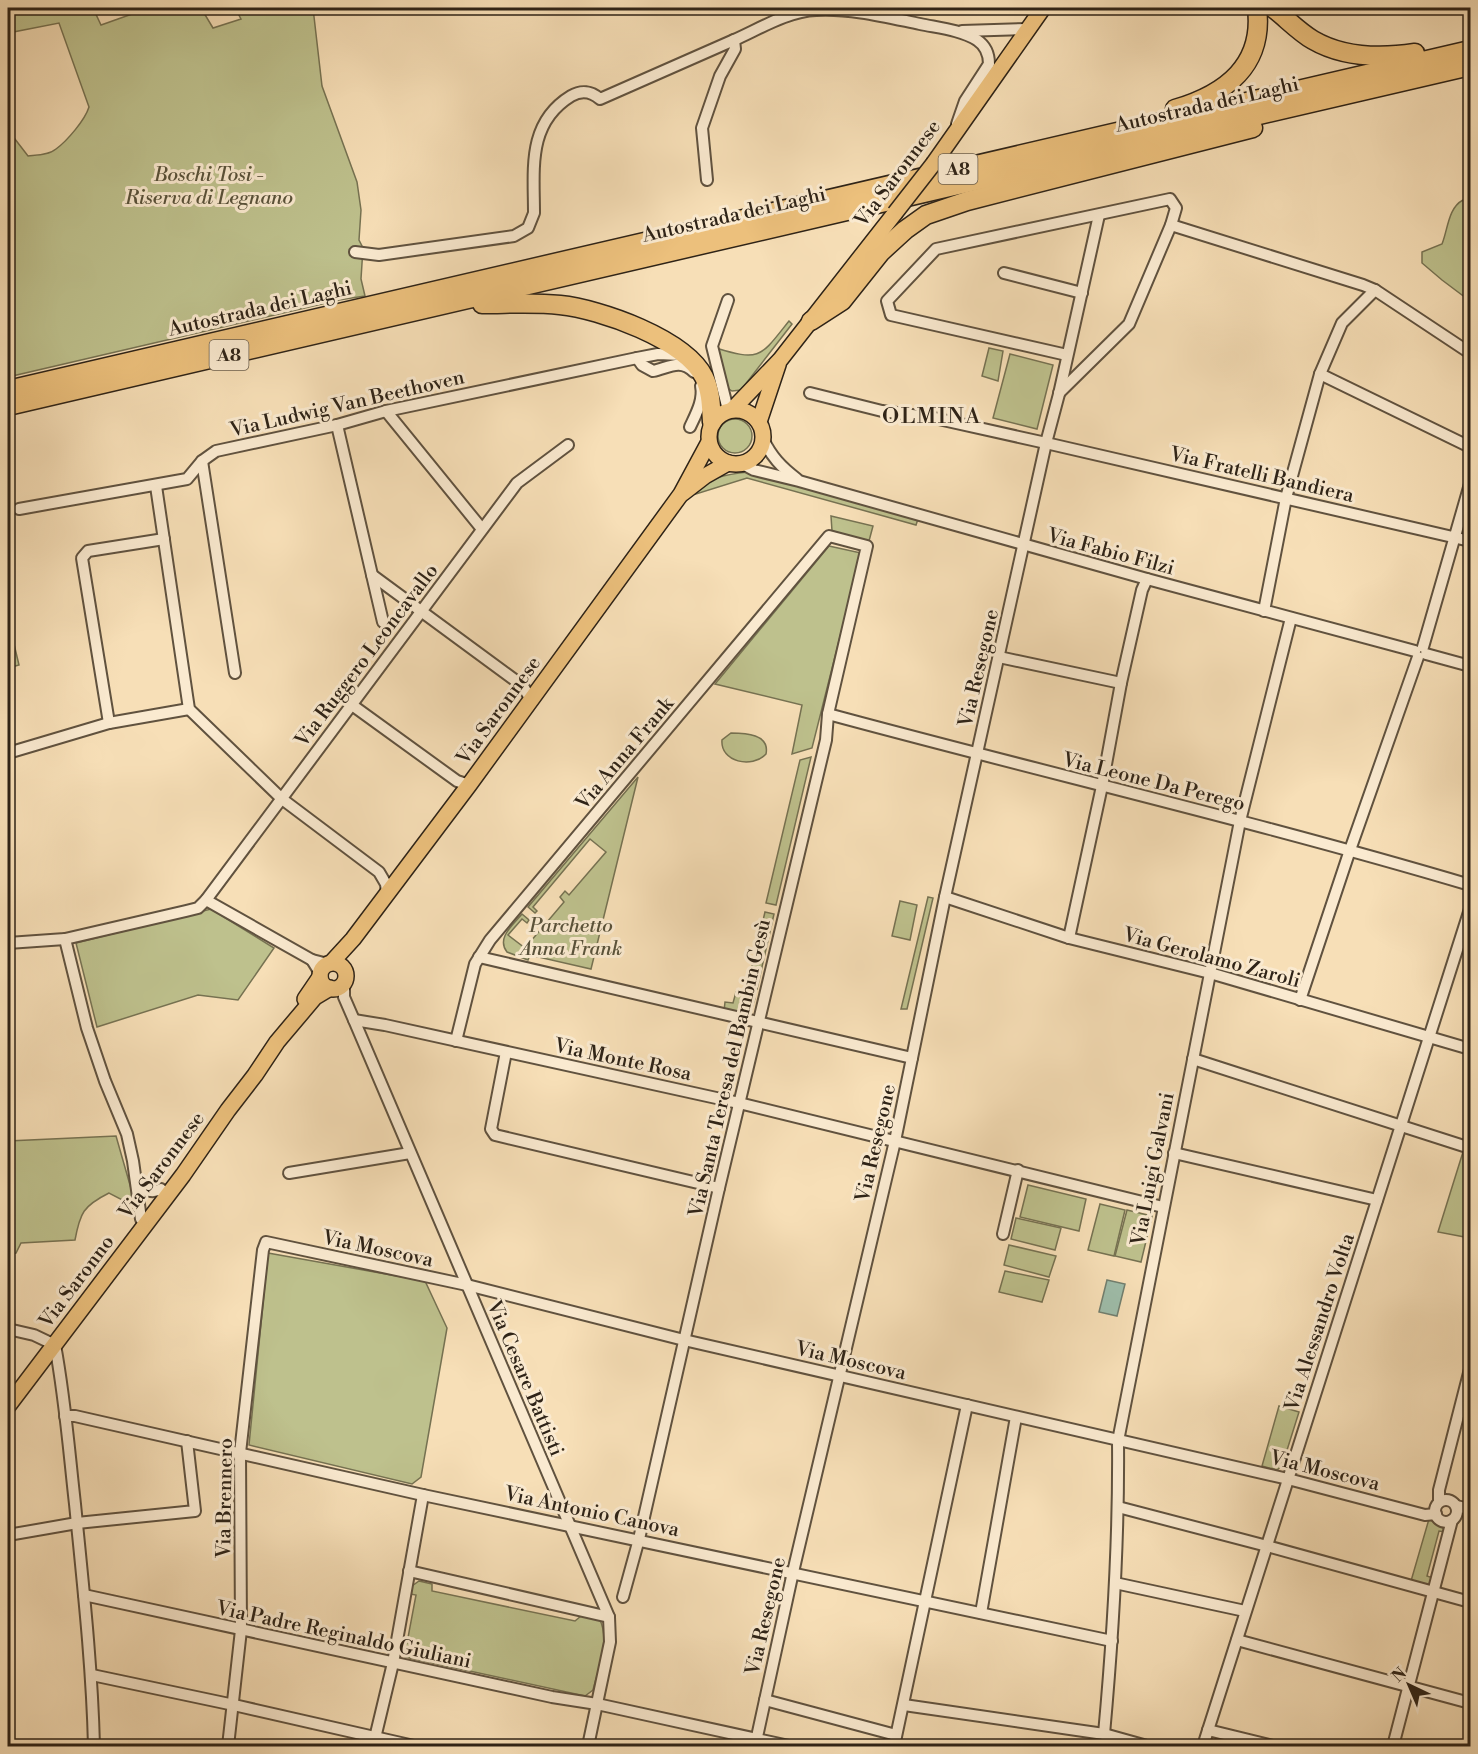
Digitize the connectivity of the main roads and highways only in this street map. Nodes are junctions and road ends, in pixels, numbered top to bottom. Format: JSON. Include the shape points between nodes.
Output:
{"nodes":[{"id":1,"x":1043,"y":8,"type":"edge"},
{"id":2,"x":1257,"y":8,"type":"edge"},
{"id":3,"x":1273,"y":8,"type":"edge"},
{"id":4,"x":1470,"y":45,"type":"edge"},
{"id":5,"x":1470,"y":50,"type":"edge"},
{"id":6,"x":1470,"y":66,"type":"edge"},
{"id":7,"x":1309,"y":103,"type":"junction"},
{"id":8,"x":1013,"y":157,"type":"junction"},
{"id":9,"x":450,"y":304,"type":"junction"},
{"id":10,"x":811,"y":321,"type":"junction"},
{"id":11,"x":780,"y":360,"type":"junction"},
{"id":12,"x":8,"y":390,"type":"edge"},
{"id":13,"x":8,"y":406,"type":"edge"},
{"id":14,"x":730,"y":410,"type":"junction"},
{"id":15,"x":712,"y":422,"type":"junction"},
{"id":16,"x":759,"y":422,"type":"junction"},
{"id":17,"x":709,"y":442,"type":"junction"},
{"id":18,"x":735,"y":463,"type":"junction"},
{"id":19,"x":681,"y":494,"type":"junction"},
{"id":20,"x":331,"y":976,"type":"junction"},
{"id":21,"x":134,"y":1237,"type":"junction"},
{"id":22,"x":8,"y":1407,"type":"edge"}],
"edges":[{"from":1,"to":10,"type":"main road","name":"Via Saronnese","bridge":true,"via":[[934,163]]},
{"from":2,"to":8,"type":"highway","via":[[1258,37],[1250,58],[1222,88],[1183,106]]},
{"from":3,"to":4,"type":"highway","via":[[1313,40],[1353,55],[1398,56]]},
{"from":5,"to":8,"type":"highway","name":"Autostrada dei Laghi","number":"A8"},
{"from":6,"to":7,"type":"highway","name":"Autostrada dei Laghi","number":"A8"},
{"from":7,"to":9,"type":"highway","name":"Autostrada dei Laghi","number":"A8"},
{"from":7,"to":10,"type":"highway","via":[[1266,125],[952,205],[926,215],[893,240],[842,301]]},
{"from":8,"to":12,"type":"highway","name":"Autostrada dei Laghi","number":"A8"},
{"from":9,"to":13,"type":"highway","name":"Autostrada dei Laghi","number":"A8"},
{"from":9,"to":15,"type":"highway","via":[[562,305],[619,320],[667,342],[692,360],[709,389]]},
{"from":10,"to":11,"type":"main road","name":"Via Saronnese"},
{"from":11,"to":14,"type":"main road","name":"Via Saronnese"},
{"from":11,"to":16,"type":"main road","name":"Via Saronnese"},
{"from":14,"to":15,"type":"main road","name":"Via Saronnese"},
{"from":14,"to":16,"type":"main road","via":[[744,410]]},
{"from":15,"to":17,"type":"main road","name":"Via Saronnese"},
{"from":16,"to":18,"type":"main road","name":"Via Saronnese","via":[[763,439],[756,455]]},
{"from":17,"to":18,"type":"main road","via":[[714,453]]},
{"from":17,"to":19,"type":"main road","name":"Via Saronnese"},
{"from":18,"to":19,"type":"main road","name":"Via Saronnese","via":[[705,476]]},
{"from":19,"to":20,"type":"main road","name":"Via Saronnese","via":[[347,948]]},
{"from":20,"to":21,"type":"main road","name":"Via Saronnese","via":[[277,1042]]},
{"from":20,"to":21,"type":"main road","name":"Via Saronnese","via":[[259,1053],[161,1189]]},
{"from":21,"to":22,"type":"main road","name":"Via Saronno"}]}
